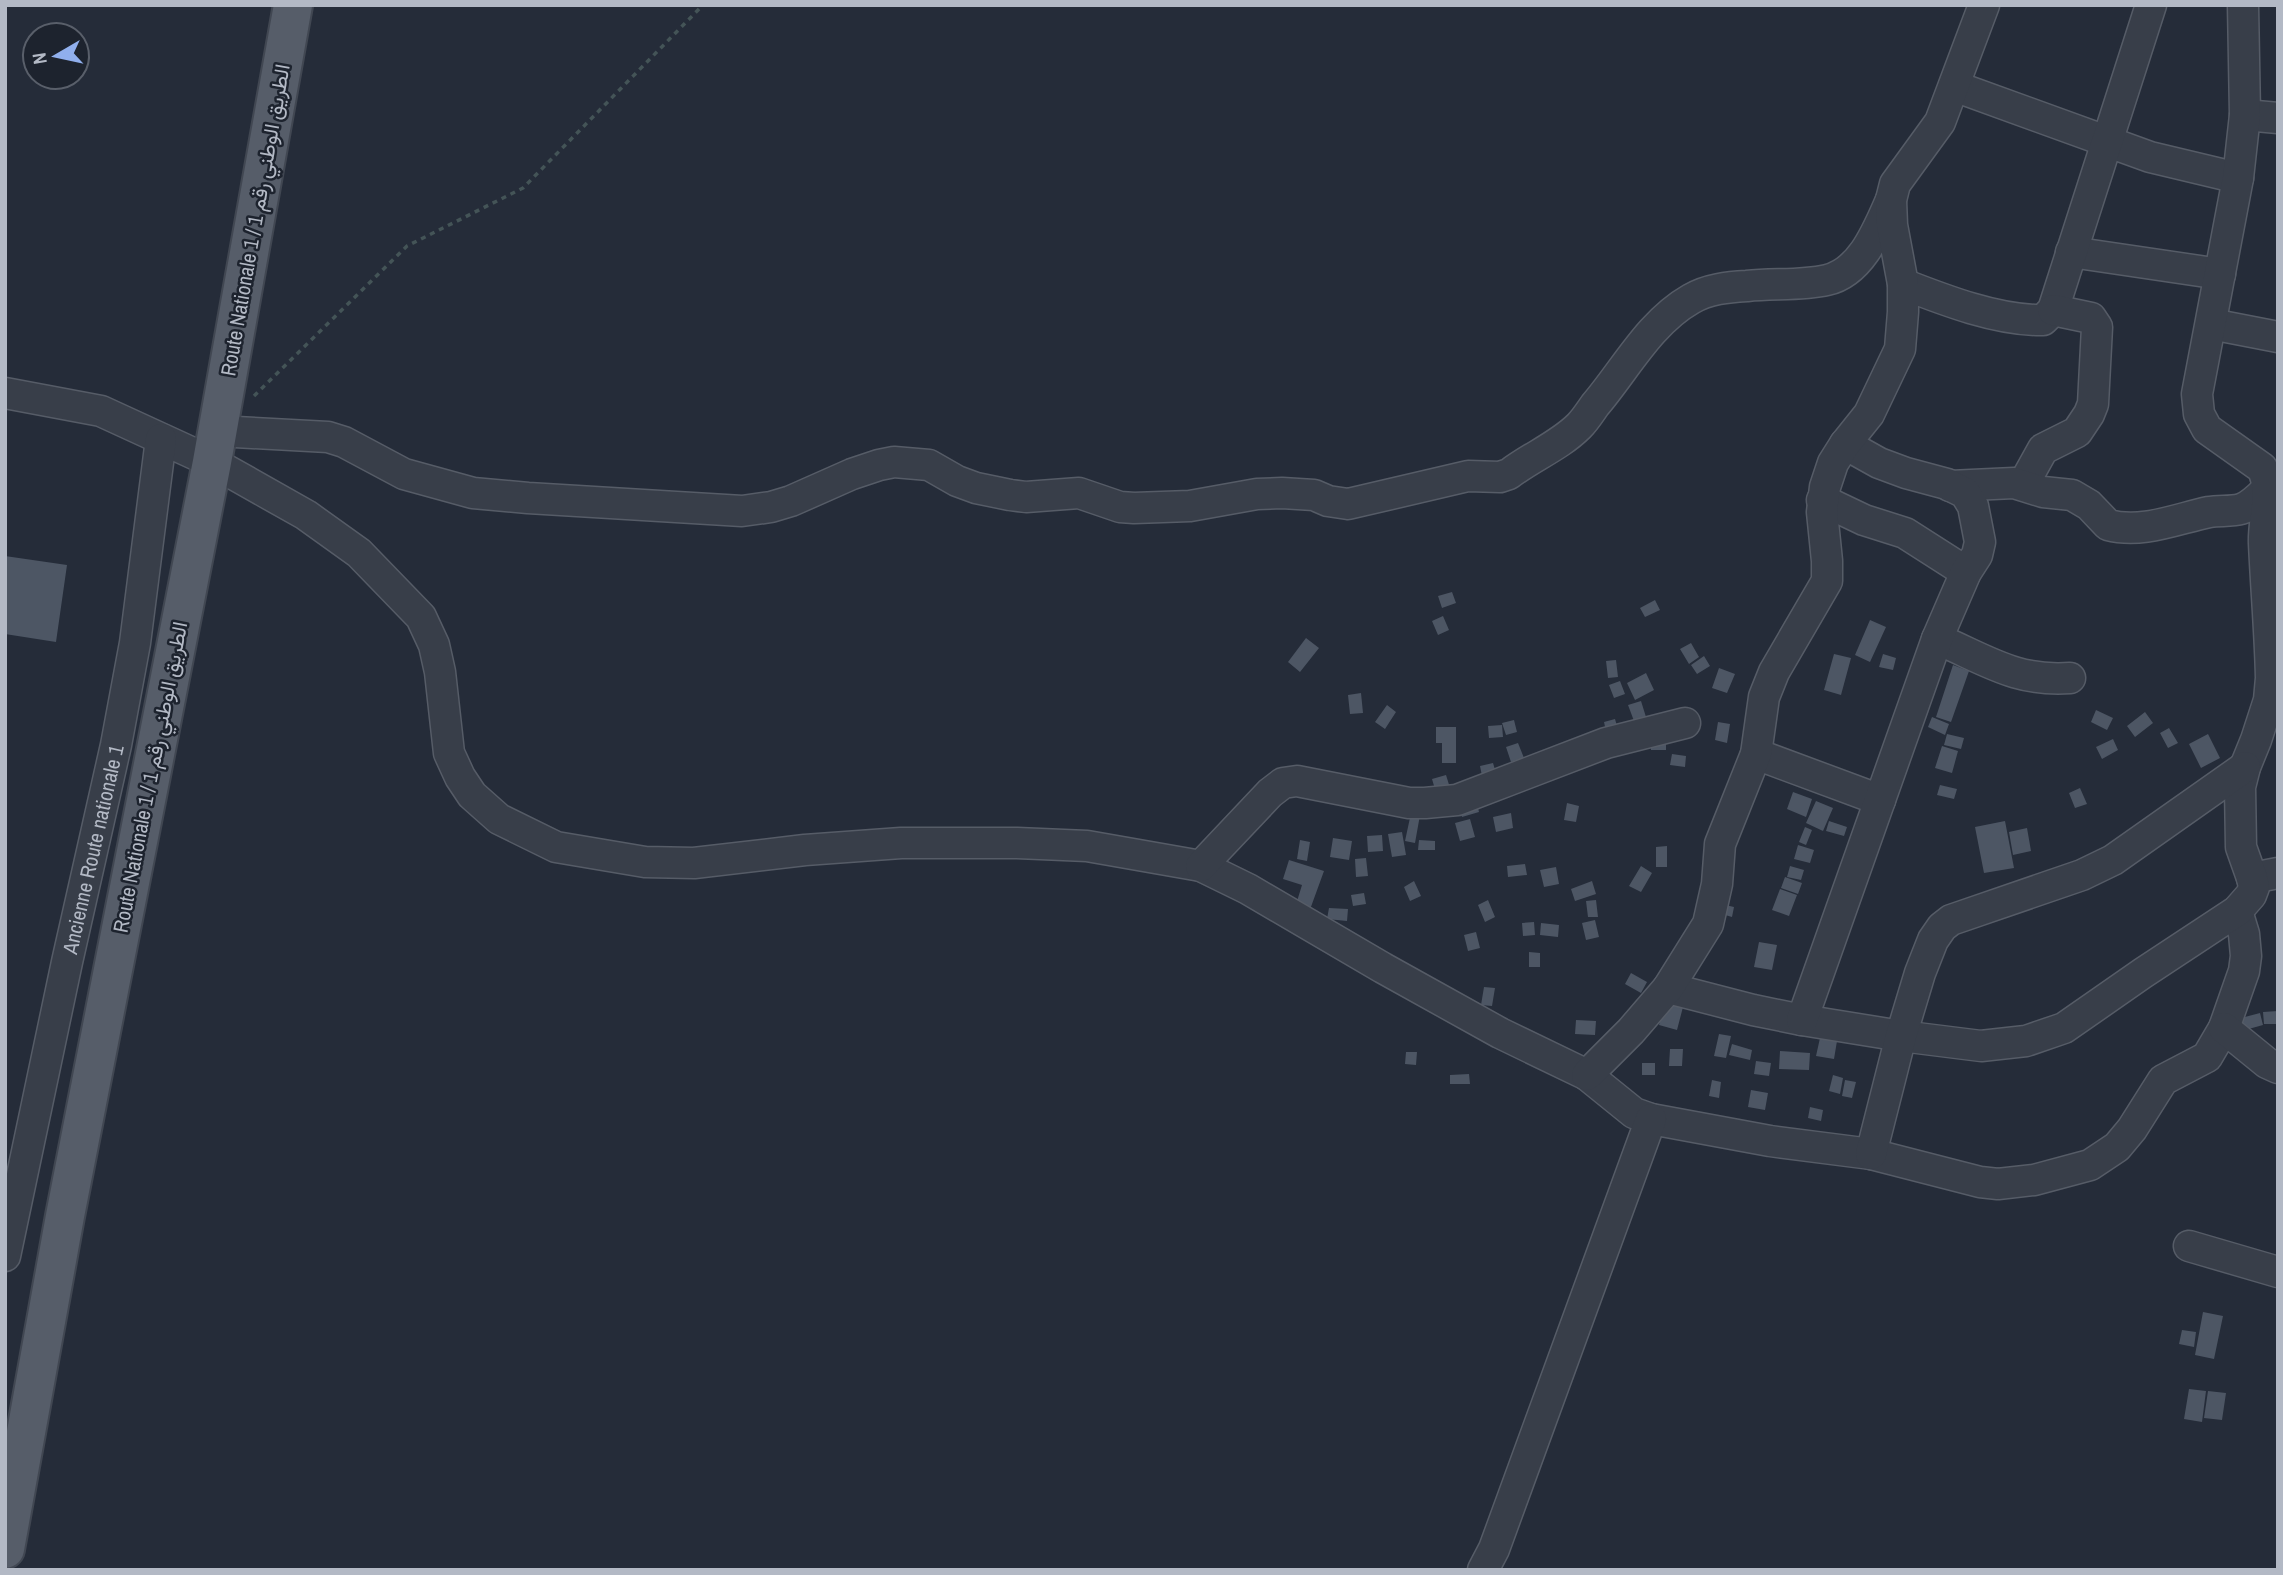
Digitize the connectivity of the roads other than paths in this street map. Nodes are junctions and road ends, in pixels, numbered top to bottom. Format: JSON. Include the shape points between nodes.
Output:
{"nodes":[{"id":1,"x":293,"y":5,"type":"edge"},
{"id":2,"x":1984,"y":5,"type":"edge"},
{"id":3,"x":2151,"y":5,"type":"edge"},
{"id":4,"x":2243,"y":5,"type":"edge"},
{"id":5,"x":1954,"y":86,"type":"junction"},
{"id":6,"x":2245,"y":115,"type":"junction"},
{"id":7,"x":2278,"y":118,"type":"edge"},
{"id":8,"x":2107,"y":140,"type":"junction"},
{"id":9,"x":2238,"y":178,"type":"junction"},
{"id":10,"x":1891,"y":200,"type":"junction"},
{"id":11,"x":2071,"y":252,"type":"junction"},
{"id":12,"x":2220,"y":274,"type":"junction"},
{"id":13,"x":1903,"y":284,"type":"junction"},
{"id":14,"x":2053,"y":310,"type":"junction"},
{"id":15,"x":2211,"y":324,"type":"junction"},
{"id":16,"x":2278,"y":337,"type":"edge"},
{"id":17,"x":5,"y":393,"type":"edge"},
{"id":18,"x":161,"y":439,"type":"junction"},
{"id":19,"x":1845,"y":444,"type":"junction"},
{"id":20,"x":215,"y":447,"type":"junction"},
{"id":21,"x":2273,"y":484,"type":"edge"},
{"id":22,"x":2024,"y":485,"type":"junction"},
{"id":23,"x":1950,"y":486,"type":"junction"},
{"id":24,"x":1822,"y":499,"type":"junction"},
{"id":25,"x":1966,"y":572,"type":"junction"},
{"id":26,"x":1937,"y":639,"type":"junction"},
{"id":27,"x":2070,"y":678,"type":"dead end"},
{"id":28,"x":1685,"y":723,"type":"dead end"},
{"id":29,"x":1756,"y":754,"type":"junction"},
{"id":30,"x":2245,"y":767,"type":"junction"},
{"id":31,"x":1880,"y":800,"type":"junction"},
{"id":32,"x":1201,"y":866,"type":"junction"},
{"id":33,"x":2265,"y":876,"type":"edge"},
{"id":34,"x":2237,"y":911,"type":"junction"},
{"id":35,"x":1668,"y":988,"type":"junction"},
{"id":36,"x":1802,"y":1020,"type":"junction"},
{"id":37,"x":2224,"y":1028,"type":"junction"},
{"id":38,"x":1901,"y":1036,"type":"junction"},
{"id":39,"x":2278,"y":1068,"type":"edge"},
{"id":40,"x":1587,"y":1075,"type":"junction"},
{"id":41,"x":1651,"y":1119,"type":"junction"},
{"id":42,"x":1871,"y":1154,"type":"junction"},
{"id":43,"x":2189,"y":1246,"type":"dead end"},
{"id":44,"x":5,"y":1256,"type":"edge"},
{"id":45,"x":2278,"y":1272,"type":"edge"},
{"id":46,"x":5,"y":1549,"type":"edge"},
{"id":47,"x":1483,"y":1570,"type":"edge"}],
"edges":[{"from":1,"to":20,"type":"main road","name":"Route Nationale 1 / الطريق الوطني رقم 1"},
{"from":2,"to":5,"type":"street"},
{"from":3,"to":8,"type":"street"},
{"from":4,"to":6,"type":"street"},
{"from":5,"to":8,"type":"street"},
{"from":5,"to":10,"type":"street","via":[[1935,131],[1902,172]]},
{"from":6,"to":7,"type":"street"},
{"from":6,"to":9,"type":"street"},
{"from":8,"to":9,"type":"street","via":[[2165,162]]},
{"from":8,"to":11,"type":"street"},
{"from":9,"to":12,"type":"street"},
{"from":10,"to":13,"type":"street"},
{"from":10,"to":20,"type":"street","via":[[1872,240],[1839,275],[1808,283],[1723,288],[1692,299],[1667,317],[1577,428],[1509,474],[1468,477],[1348,504],[1282,493],[1191,506],[1120,507],[1079,493],[1026,497],[975,488],[929,465],[904,462],[879,465],[792,501],[742,511],[473,493],[404,474],[328,437]]},
{"from":11,"to":12,"type":"street"},
{"from":11,"to":14,"type":"street"},
{"from":12,"to":15,"type":"street"},
{"from":13,"to":14,"type":"street","via":[[1953,303],[2029,320],[2043,320]]},
{"from":13,"to":19,"type":"street","via":[[1900,349],[1869,414]]},
{"from":14,"to":22,"type":"street","via":[[2091,318],[2097,327],[2093,404],[2077,432],[2043,449]]},
{"from":15,"to":16,"type":"street"},
{"from":15,"to":21,"type":"street","via":[[2197,394],[2199,414],[2207,429],[2262,468]]},
{"from":17,"to":18,"type":"street","via":[[101,411]]},
{"from":18,"to":20,"type":"street"},
{"from":18,"to":44,"type":"street","name":"Ancienne Route nationale 1","via":[[116,745]]},
{"from":19,"to":23,"type":"street","via":[[1888,466]]},
{"from":19,"to":24,"type":"street","via":[[1833,463]]},
{"from":20,"to":32,"type":"street","via":[[359,553],[421,617],[434,645],[449,753],[460,777],[499,819],[556,848],[645,862],[694,863],[901,843],[1017,843],[1087,846]]},
{"from":20,"to":46,"type":"main road","name":"Route Nationale 1 / الطريق الوطني رقم 1","via":[[70,1189]]},
{"from":21,"to":22,"type":"street","via":[[2241,509],[2129,527],[2108,525],[2072,495]]},
{"from":21,"to":30,"type":"street","via":[[2264,540],[2269,700]]},
{"from":22,"to":23,"type":"street"},
{"from":23,"to":25,"type":"street","via":[[1965,493],[1979,526],[1977,555]]},
{"from":24,"to":25,"type":"street","via":[[1864,520],[1905,533]]},
{"from":24,"to":29,"type":"street","via":[[1827,580],[1774,672],[1764,697]]},
{"from":25,"to":26,"type":"street"},
{"from":26,"to":27,"type":"street","via":[[2030,677]]},
{"from":26,"to":31,"type":"street"},
{"from":28,"to":32,"type":"street","via":[[1606,743],[1457,800],[1409,803],[1307,782],[1283,783]]},
{"from":29,"to":31,"type":"street"},
{"from":29,"to":35,"type":"street","via":[[1720,844],[1708,924]]},
{"from":30,"to":33,"type":"street","via":[[2240,787],[2241,848]]},
{"from":30,"to":38,"type":"street","via":[[2113,860],[1942,927],[1920,973]]},
{"from":31,"to":36,"type":"street"},
{"from":32,"to":40,"type":"street","via":[[1512,1039]]},
{"from":33,"to":34,"type":"street"},
{"from":34,"to":37,"type":"street","via":[[2246,956]]},
{"from":34,"to":38,"type":"street","via":[[2064,1028],[2026,1041],[1981,1046]]},
{"from":35,"to":36,"type":"street"},
{"from":35,"to":40,"type":"street"},
{"from":36,"to":38,"type":"street"},
{"from":37,"to":39,"type":"street"},
{"from":37,"to":42,"type":"street","via":[[2207,1057],[2163,1080],[2117,1147],[2090,1165],[1998,1184]]},
{"from":38,"to":42,"type":"street"},
{"from":40,"to":41,"type":"street","via":[[1634,1113]]},
{"from":41,"to":42,"type":"street"},
{"from":41,"to":47,"type":"street"},
{"from":43,"to":45,"type":"street"}]}
